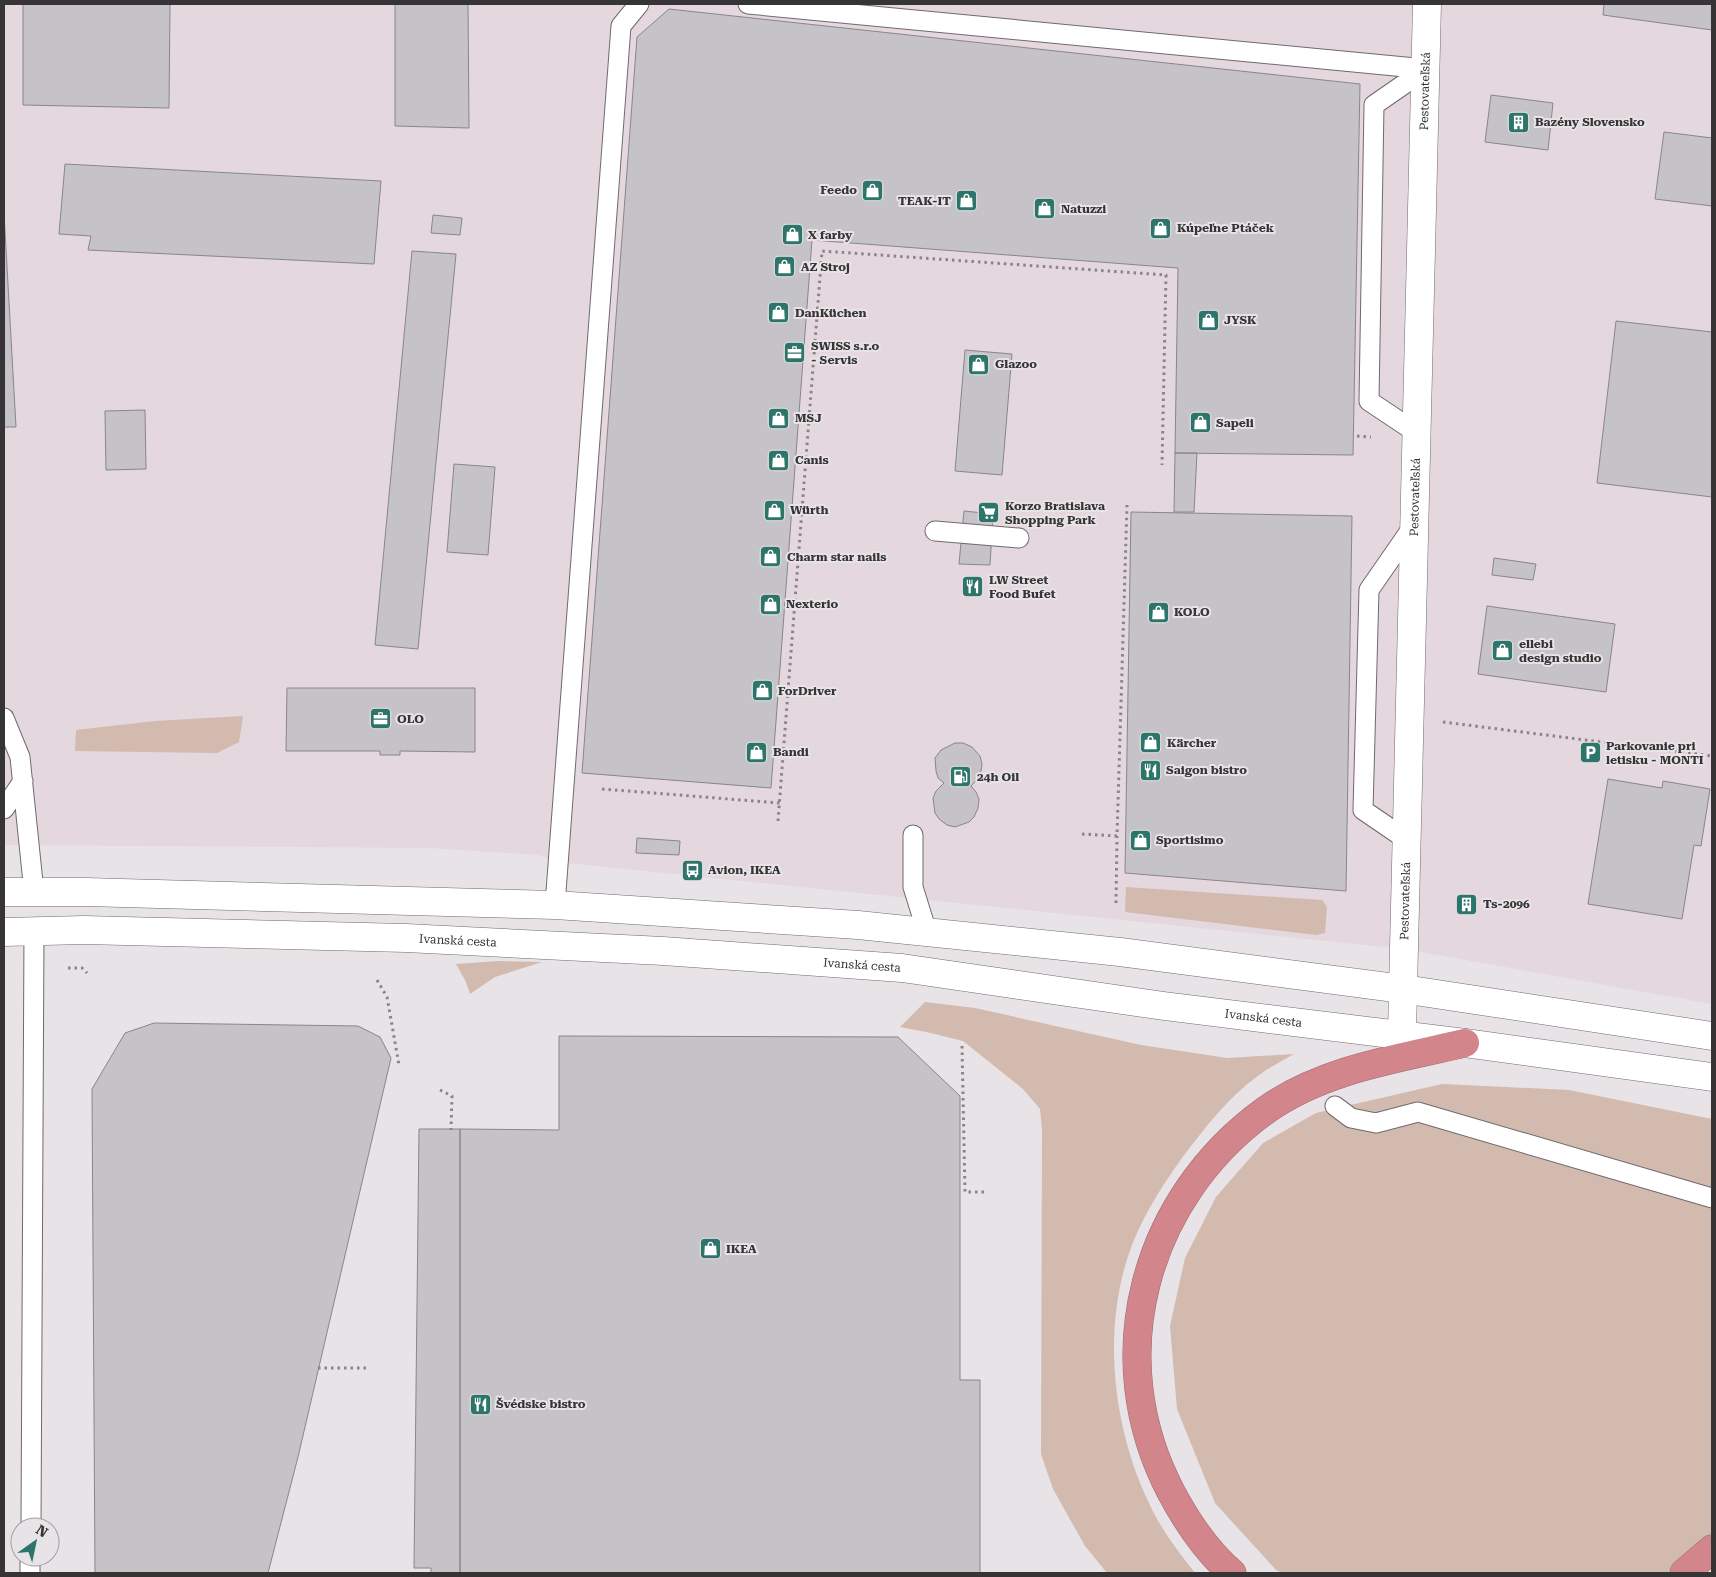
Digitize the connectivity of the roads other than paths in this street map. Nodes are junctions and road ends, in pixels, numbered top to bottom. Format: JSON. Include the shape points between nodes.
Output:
{"nodes":[{"id":1,"x":639,"y":4,"type":"edge"},
{"id":2,"x":748,"y":4,"type":"edge"},
{"id":3,"x":1427,"y":4,"type":"edge"},
{"id":4,"x":1426,"y":68,"type":"junction"},
{"id":5,"x":1417,"y":433,"type":"junction"},
{"id":6,"x":1415,"y":524,"type":"junction"},
{"id":7,"x":935,"y":532,"type":"dead end"},
{"id":8,"x":1020,"y":538,"type":"dead end"},
{"id":9,"x":4,"y":718,"type":"edge"},
{"id":10,"x":23,"y":781,"type":"junction"},
{"id":11,"x":4,"y":809,"type":"edge"},
{"id":12,"x":913,"y":835,"type":"dead end"},
{"id":13,"x":1407,"y":840,"type":"junction"},
{"id":14,"x":4,"y":892,"type":"edge"},
{"id":15,"x":34,"y":892,"type":"junction"},
{"id":16,"x":556,"y":905,"type":"junction"},
{"id":17,"x":34,"y":931,"type":"junction"},
{"id":18,"x":4,"y":932,"type":"edge"},
{"id":19,"x":927,"y":932,"type":"junction"},
{"id":20,"x":1403,"y":989,"type":"junction"},
{"id":21,"x":1402,"y":1036,"type":"junction"},
{"id":22,"x":1712,"y":1036,"type":"edge"},
{"id":23,"x":1465,"y":1043,"type":"junction"},
{"id":24,"x":1712,"y":1078,"type":"edge"},
{"id":25,"x":1335,"y":1106,"type":"dead end"},
{"id":26,"x":1712,"y":1198,"type":"edge"},
{"id":27,"x":31,"y":1517,"type":"edge"},
{"id":28,"x":1712,"y":1549,"type":"edge"},
{"id":29,"x":1232,"y":1573,"type":"edge"},
{"id":30,"x":1684,"y":1573,"type":"edge"}],
"edges":[{"from":1,"to":16,"type":"lane","via":[[621,26]]},
{"from":2,"to":4,"type":"lane"},
{"from":3,"to":4,"type":"street","name":"Pestovateľská"},
{"from":4,"to":5,"type":"street","name":"Pestovateľská"},
{"from":4,"to":5,"type":"lane","via":[[1374,105],[1369,401]]},
{"from":5,"to":6,"type":"street","name":"Pestovateľská"},
{"from":6,"to":13,"type":"street","name":"Pestovateľská"},
{"from":6,"to":13,"type":"lane","via":[[1369,590],[1363,810]]},
{"from":7,"to":8,"type":"lane"},
{"from":9,"to":10,"type":"lane","via":[[20,757]]},
{"from":10,"to":11,"type":"lane"},
{"from":10,"to":15,"type":"lane"},
{"from":12,"to":19,"type":"lane","via":[[913,887]]},
{"from":13,"to":20,"type":"street","name":"Pestovateľská"},
{"from":14,"to":15,"type":"street"},
{"from":15,"to":16,"type":"street"},
{"from":16,"to":19,"type":"street"},
{"from":17,"to":18,"type":"street","name":"Ivanská cesta"},
{"from":17,"to":21,"type":"street","name":"Ivanská cesta","via":[[406,938],[663,951],[902,968]]},
{"from":17,"to":27,"type":"lane"},
{"from":19,"to":20,"type":"street","via":[[1120,952]]},
{"from":20,"to":21,"type":"street","name":"Pestovateľská"},
{"from":20,"to":22,"type":"street"},
{"from":21,"to":23,"type":"street","name":"Ivanská cesta"},
{"from":23,"to":24,"type":"street","name":"Ivanská cesta"},
{"from":23,"to":29,"type":"highway","via":[[1344,1072],[1298,1091],[1268,1109],[1216,1154],[1194,1180],[1166,1227],[1148,1277],[1139,1324],[1140,1401],[1151,1446],[1182,1512],[1205,1545]]},
{"from":25,"to":26,"type":"lane","via":[[1351,1118],[1376,1123],[1418,1112]]},
{"from":28,"to":30,"type":"highway"}]}
